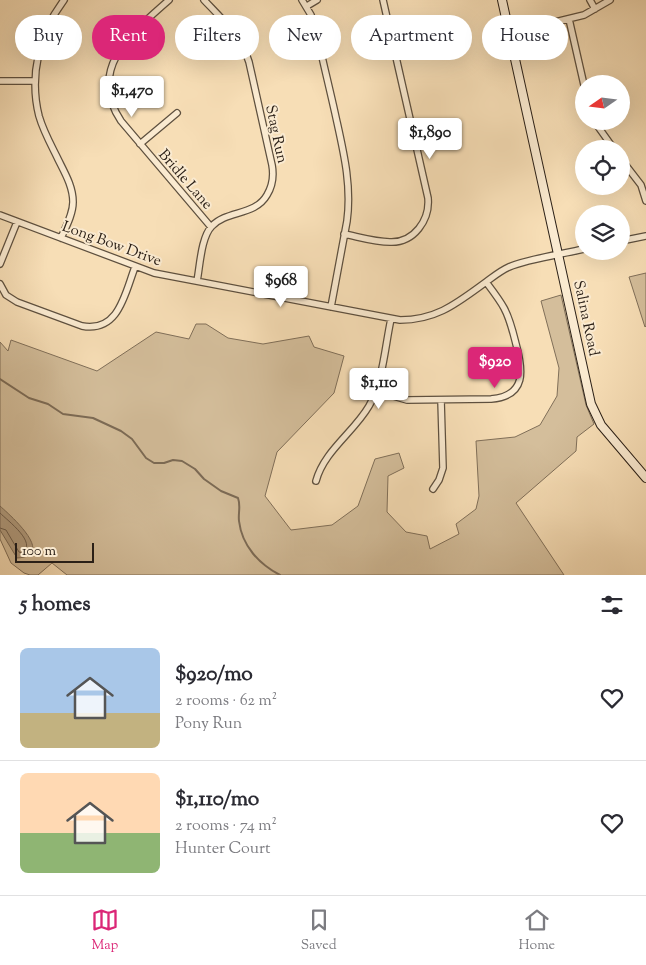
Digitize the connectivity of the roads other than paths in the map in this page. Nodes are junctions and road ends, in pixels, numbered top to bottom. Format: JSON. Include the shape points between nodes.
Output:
{"nodes":[{"id":1,"x":64,"y":0,"type":"edge"},
{"id":2,"x":169,"y":0,"type":"edge"},
{"id":3,"x":204,"y":0,"type":"edge"},
{"id":4,"x":302,"y":0,"type":"edge"},
{"id":5,"x":316,"y":0,"type":"edge"},
{"id":6,"x":382,"y":0,"type":"edge"},
{"id":7,"x":502,"y":0,"type":"edge"},
{"id":8,"x":590,"y":0,"type":"edge"},
{"id":9,"x":610,"y":0,"type":"edge"},
{"id":10,"x":306,"y":6,"type":"junction"},
{"id":11,"x":595,"y":9,"type":"junction"},
{"id":12,"x":506,"y":15,"type":"edge"},
{"id":13,"x":569,"y":19,"type":"joint"},
{"id":14,"x":516,"y":60,"type":"edge"},
{"id":15,"x":582,"y":75,"type":"edge"},
{"id":16,"x":0,"y":81,"type":"edge"},
{"id":17,"x":35,"y":81,"type":"junction"},
{"id":18,"x":177,"y":113,"type":"dead end"},
{"id":19,"x":140,"y":144,"type":"junction"},
{"id":20,"x":630,"y":171,"type":"edge"},
{"id":21,"x":646,"y":201,"type":"edge"},
{"id":22,"x":0,"y":215,"type":"edge"},
{"id":23,"x":17,"y":222,"type":"junction"},
{"id":24,"x":211,"y":227,"type":"junction"},
{"id":25,"x":344,"y":234,"type":"junction"},
{"id":26,"x":646,"y":236,"type":"edge"},
{"id":27,"x":61,"y":238,"type":"junction"},
{"id":28,"x":630,"y":239,"type":"edge"},
{"id":29,"x":575,"y":251,"type":"edge"},
{"id":30,"x":559,"y":255,"type":"junction"},
{"id":31,"x":0,"y":264,"type":"edge"},
{"id":32,"x":135,"y":267,"type":"junction"},
{"id":33,"x":197,"y":281,"type":"junction"},
{"id":34,"x":486,"y":282,"type":"junction"},
{"id":35,"x":0,"y":284,"type":"edge"},
{"id":36,"x":331,"y":307,"type":"junction"},
{"id":37,"x":391,"y":319,"type":"junction"},
{"id":38,"x":376,"y":391,"type":"junction"},
{"id":39,"x":441,"y":400,"type":"junction"},
{"id":40,"x":646,"y":478,"type":"edge"},
{"id":41,"x":316,"y":482,"type":"dead end"},
{"id":42,"x":433,"y":489,"type":"dead end"}],
"edges":[{"from":1,"to":17,"type":"street","via":[[44,34]]},
{"from":2,"to":19,"type":"street","name":"Bridle Lane","via":[[127,39],[111,68],[113,105],[121,121]]},
{"from":3,"to":24,"type":"street","name":"Stag Run","via":[[234,32],[245,50],[273,171],[270,190],[261,203]]},
{"from":4,"to":10,"type":"street"},
{"from":5,"to":10,"type":"street"},
{"from":6,"to":25,"type":"street","via":[[428,208],[420,228],[404,240],[388,242]]},
{"from":7,"to":12,"type":"street","name":"Salina Road"},
{"from":8,"to":11,"type":"street"},
{"from":9,"to":11,"type":"street"},
{"from":10,"to":25,"type":"street","via":[[316,30],[347,170],[349,207]]},
{"from":11,"to":13,"type":"street"},
{"from":13,"to":15,"type":"street"},
{"from":14,"to":30,"type":"street","name":"Salina Road"},
{"from":16,"to":17,"type":"street"},
{"from":17,"to":27,"type":"street","via":[[41,121],[70,184],[72,196],[71,213]]},
{"from":18,"to":19,"type":"street"},
{"from":19,"to":24,"type":"street","name":"Bridle Lane"},
{"from":20,"to":21,"type":"street","via":[[641,185]]},
{"from":22,"to":23,"type":"street","name":"Long Bow Drive"},
{"from":23,"to":27,"type":"street","name":"Long Bow Drive"},
{"from":23,"to":31,"type":"street"},
{"from":24,"to":33,"type":"street","via":[[204,240]]},
{"from":25,"to":36,"type":"street"},
{"from":26,"to":28,"type":"street"},
{"from":27,"to":32,"type":"street","name":"Long Bow Drive"},
{"from":29,"to":30,"type":"street","name":"Long Bow Drive"},
{"from":30,"to":34,"type":"street","name":"Long Bow Drive","via":[[513,265]]},
{"from":30,"to":40,"type":"street","name":"Salina Road","via":[[594,411],[608,435]]},
{"from":32,"to":33,"type":"street","name":"Long Bow Drive"},
{"from":32,"to":35,"type":"street","via":[[116,315],[104,325],[94,328],[16,302],[6,295]]},
{"from":33,"to":36,"type":"street","name":"Long Bow Drive"},
{"from":34,"to":37,"type":"street","name":"Long Bow Drive","via":[[438,314],[417,319]]},
{"from":34,"to":39,"type":"street","via":[[509,318],[521,363],[520,379],[515,389],[502,398]]},
{"from":36,"to":37,"type":"street","name":"Long Bow Drive"},
{"from":37,"to":38,"type":"street"},
{"from":38,"to":39,"type":"street","via":[[407,400]]},
{"from":38,"to":41,"type":"street","via":[[363,416],[325,460]]},
{"from":39,"to":42,"type":"street","via":[[443,468]]}]}
